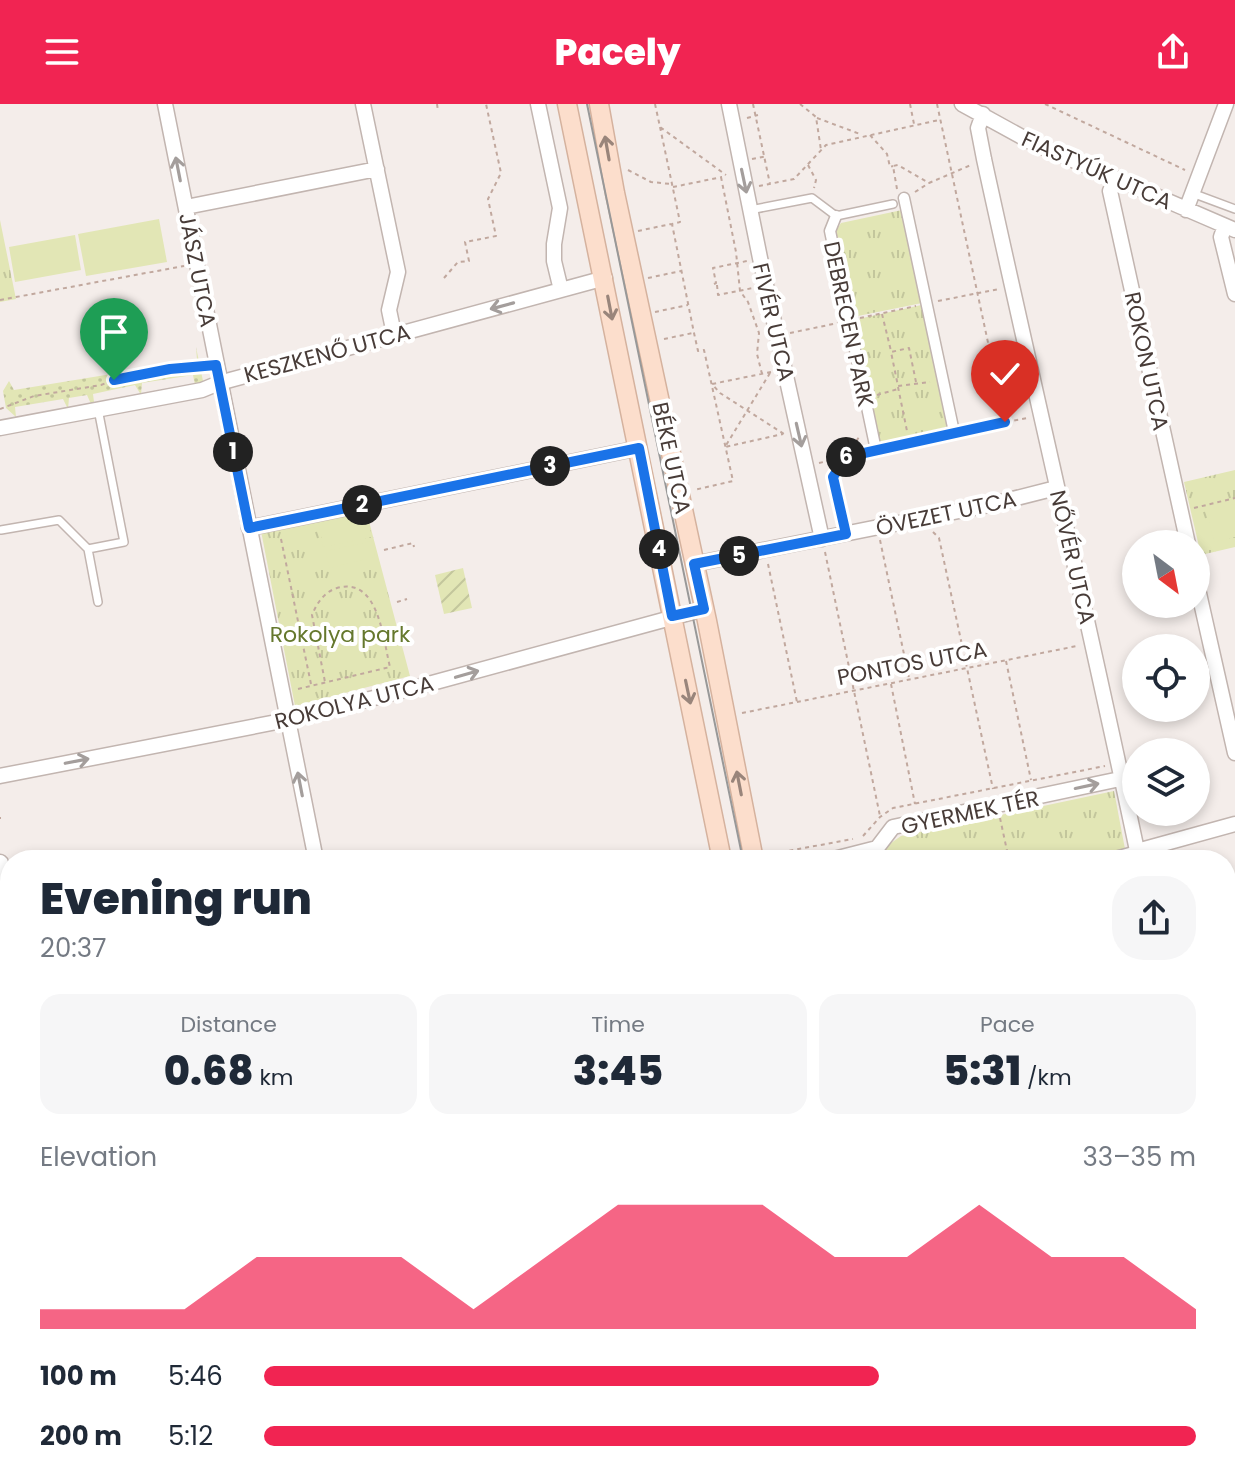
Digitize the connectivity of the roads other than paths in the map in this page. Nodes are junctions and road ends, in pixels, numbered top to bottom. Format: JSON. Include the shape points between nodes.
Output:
{"nodes":[{"id":1,"x":165,"y":104,"type":"edge"},
{"id":2,"x":363,"y":104,"type":"edge"},
{"id":3,"x":538,"y":104,"type":"edge"},
{"id":4,"x":567,"y":104,"type":"edge"},
{"id":5,"x":599,"y":104,"type":"edge"},
{"id":6,"x":729,"y":104,"type":"edge"},
{"id":7,"x":962,"y":104,"type":"edge"},
{"id":8,"x":1226,"y":104,"type":"edge"},
{"id":9,"x":983,"y":114,"type":"junction"},
{"id":10,"x":377,"y":169,"type":"junction"},
{"id":11,"x":1116,"y":179,"type":"junction"},
{"id":12,"x":1192,"y":193,"type":"junction"},
{"id":13,"x":904,"y":198,"type":"road end"},
{"id":14,"x":893,"y":204,"type":"road end"},
{"id":15,"x":186,"y":207,"type":"junction"},
{"id":16,"x":1235,"y":209,"type":"edge"},
{"id":17,"x":750,"y":210,"type":"junction"},
{"id":18,"x":1186,"y":210,"type":"junction"},
{"id":19,"x":836,"y":216,"type":"junction"},
{"id":20,"x":1230,"y":228,"type":"edge"},
{"id":21,"x":605,"y":278,"type":"junction"},
{"id":22,"x":561,"y":290,"type":"junction"},
{"id":23,"x":1235,"y":294,"type":"edge"},
{"id":24,"x":394,"y":334,"type":"junction"},
{"id":25,"x":219,"y":383,"type":"junction"},
{"id":26,"x":98,"y":409,"type":"junction"},
{"id":27,"x":0,"y":428,"type":"edge"},
{"id":28,"x":639,"y":448,"type":"junction"},
{"id":29,"x":1056,"y":488,"type":"junction"},
{"id":30,"x":249,"y":528,"type":"junction"},
{"id":31,"x":1,"y":530,"type":"edge"},
{"id":32,"x":1185,"y":530,"type":"edge"},
{"id":33,"x":822,"y":539,"type":"junction"},
{"id":34,"x":88,"y":549,"type":"junction"},
{"id":35,"x":694,"y":564,"type":"junction"},
{"id":36,"x":98,"y":602,"type":"dead end"},
{"id":37,"x":704,"y":609,"type":"junction"},
{"id":38,"x":672,"y":616,"type":"junction"},
{"id":39,"x":1205,"y":618,"type":"edge"},
{"id":40,"x":287,"y":720,"type":"junction"},
{"id":41,"x":1235,"y":753,"type":"edge"},
{"id":42,"x":0,"y":776,"type":"edge"},
{"id":43,"x":1120,"y":779,"type":"junction"},
{"id":44,"x":1235,"y":824,"type":"edge"},
{"id":45,"x":314,"y":850,"type":"edge"},
{"id":46,"x":720,"y":850,"type":"edge"},
{"id":47,"x":752,"y":850,"type":"edge"},
{"id":48,"x":869,"y":850,"type":"edge"},
{"id":49,"x":1137,"y":850,"type":"edge"},
{"id":50,"x":1154,"y":850,"type":"edge"}],
"edges":[{"from":15,"to":1,"type":"street","name":"JÁSZ UTCA","one_way":true},
{"from":2,"to":10,"type":"street"},
{"from":3,"to":22,"type":"street","via":[[560,208],[554,261]]},
{"from":4,"to":21,"type":"main road","name":"BÉKE UTCA"},
{"from":35,"to":5,"type":"main road","name":"BÉKE UTCA","one_way":true},
{"from":6,"to":17,"type":"street","name":"FIVÉR UTCA","one_way":true},
{"from":7,"to":9,"type":"street","name":"FIASTYÚK UTCA"},
{"from":8,"to":12,"type":"street"},
{"from":9,"to":11,"type":"street","name":"FIASTYÚK UTCA","via":[[1031,142]]},
{"from":9,"to":29,"type":"street","name":"NŐVÉR UTCA","via":[[978,128],[984,159]]},
{"from":10,"to":15,"type":"street"},
{"from":10,"to":24,"type":"street","via":[[398,272],[389,310]]},
{"from":11,"to":18,"type":"street","name":"FIASTYÚK UTCA"},
{"from":11,"to":32,"type":"street","name":"ROKON UTCA","via":[[1110,191]]},
{"from":12,"to":16,"type":"lane"},
{"from":12,"to":18,"type":"street"},
{"from":13,"to":19,"type":"street","name":"DEBRECEN PARK","via":[[954,432],[876,450],[830,231]]},
{"from":14,"to":19,"type":"lane"},
{"from":15,"to":25,"type":"street","name":"JÁSZ UTCA"},
{"from":17,"to":19,"type":"lane","via":[[812,198]]},
{"from":17,"to":33,"type":"street","name":"FIVÉR UTCA","one_way":true},
{"from":18,"to":20,"type":"street","name":"FIASTYÚK UTCA"},
{"from":20,"to":23,"type":"street","via":[[1221,237]]},
{"from":21,"to":22,"type":"street","name":"KESZKENŐ UTCA"},
{"from":21,"to":28,"type":"main road","name":"BÉKE UTCA","one_way":true},
{"from":22,"to":24,"type":"street","name":"KESZKENŐ UTCA","one_way":true},
{"from":24,"to":25,"type":"street","name":"KESZKENŐ UTCA"},
{"from":25,"to":26,"type":"street","name":"KESZKENŐ UTCA"},
{"from":25,"to":30,"type":"street","name":"JÁSZ UTCA"},
{"from":26,"to":27,"type":"street","name":"KESZKENŐ UTCA"},
{"from":26,"to":34,"type":"lane","via":[[124,542]]},
{"from":28,"to":30,"type":"street"},
{"from":28,"to":38,"type":"main road","name":"BÉKE UTCA"},
{"from":29,"to":33,"type":"street","name":"ÖVEZET UTCA"},
{"from":29,"to":43,"type":"street","name":"NŐVÉR UTCA"},
{"from":30,"to":40,"type":"street","name":"JÁSZ UTCA"},
{"from":31,"to":34,"type":"lane","via":[[59,520]]},
{"from":33,"to":35,"type":"street","name":"ÖVEZET UTCA"},
{"from":34,"to":36,"type":"lane"},
{"from":35,"to":37,"type":"main road","name":"BÉKE UTCA"},
{"from":37,"to":38,"type":"street","name":"ROKOLYA UTCA"},
{"from":47,"to":37,"type":"main road","name":"BÉKE UTCA","one_way":true},
{"from":40,"to":38,"type":"street","name":"ROKOLYA UTCA","one_way":true},
{"from":38,"to":46,"type":"main road","name":"BÉKE UTCA","one_way":true},
{"from":39,"to":41,"type":"street"},
{"from":42,"to":40,"type":"street","name":"ROKOLYA UTCA","one_way":true},
{"from":45,"to":40,"type":"street","name":"JÁSZ UTCA","one_way":true},
{"from":48,"to":43,"type":"street","name":"GYERMEK TÉR","one_way":true,"via":[[877,848],[893,827]]},
{"from":43,"to":49,"type":"street","name":"NŐVÉR UTCA"},
{"from":44,"to":50,"type":"street"}]}
